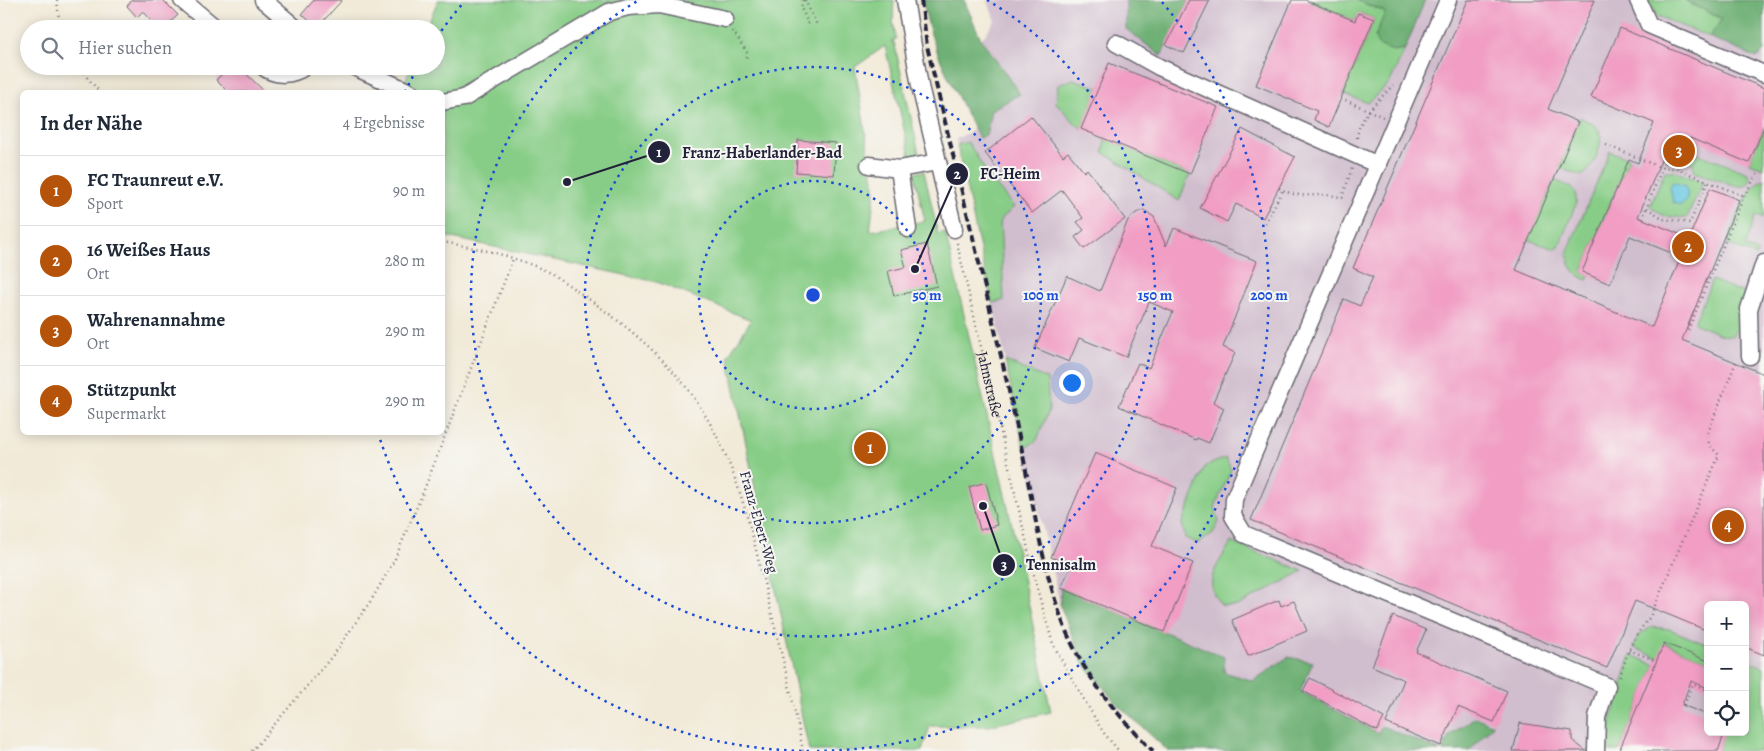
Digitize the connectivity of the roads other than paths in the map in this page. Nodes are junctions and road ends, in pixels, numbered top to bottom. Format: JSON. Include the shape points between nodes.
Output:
{"nodes":[{"id":1,"x":182,"y":0,"type":"edge"},
{"id":2,"x":263,"y":0,"type":"edge"},
{"id":3,"x":905,"y":0,"type":"edge"},
{"id":4,"x":1448,"y":0,"type":"edge"},
{"id":5,"x":1638,"y":0,"type":"edge"},
{"id":6,"x":725,"y":19,"type":"dead end"},
{"id":7,"x":206,"y":20,"type":"edge"},
{"id":8,"x":287,"y":20,"type":"edge"},
{"id":9,"x":1116,"y":43,"type":"dead end"},
{"id":10,"x":1764,"y":74,"type":"edge"},
{"id":11,"x":373,"y":75,"type":"edge"},
{"id":12,"x":406,"y":90,"type":"edge"},
{"id":13,"x":445,"y":101,"type":"edge"},
{"id":14,"x":938,"y":162,"type":"junction"},
{"id":15,"x":869,"y":165,"type":"dead end"},
{"id":16,"x":1378,"y":165,"type":"junction"},
{"id":17,"x":899,"y":169,"type":"junction"},
{"id":18,"x":908,"y":229,"type":"dead end"},
{"id":19,"x":954,"y":229,"type":"road end"},
{"id":20,"x":1764,"y":263,"type":"edge"},
{"id":21,"x":1743,"y":359,"type":"road end"},
{"id":22,"x":1596,"y":751,"type":"edge"}],
"edges":[{"from":1,"to":7,"type":"street"},
{"from":2,"to":8,"type":"street"},
{"from":3,"to":14,"type":"street"},
{"from":4,"to":16,"type":"street"},
{"from":5,"to":10,"type":"street","via":[[1649,25]]},
{"from":6,"to":13,"type":"street","via":[[659,5],[628,7],[594,19],[464,98]]},
{"from":9,"to":16,"type":"street","via":[[1159,67]]},
{"from":11,"to":12,"type":"street"},
{"from":14,"to":17,"type":"street"},
{"from":14,"to":19,"type":"street"},
{"from":15,"to":17,"type":"street"},
{"from":16,"to":22,"type":"street","via":[[1234,499],[1233,516],[1244,534],[1607,686],[1597,717]]},
{"from":17,"to":18,"type":"street"},
{"from":20,"to":21,"type":"street","via":[[1749,310]]}]}
